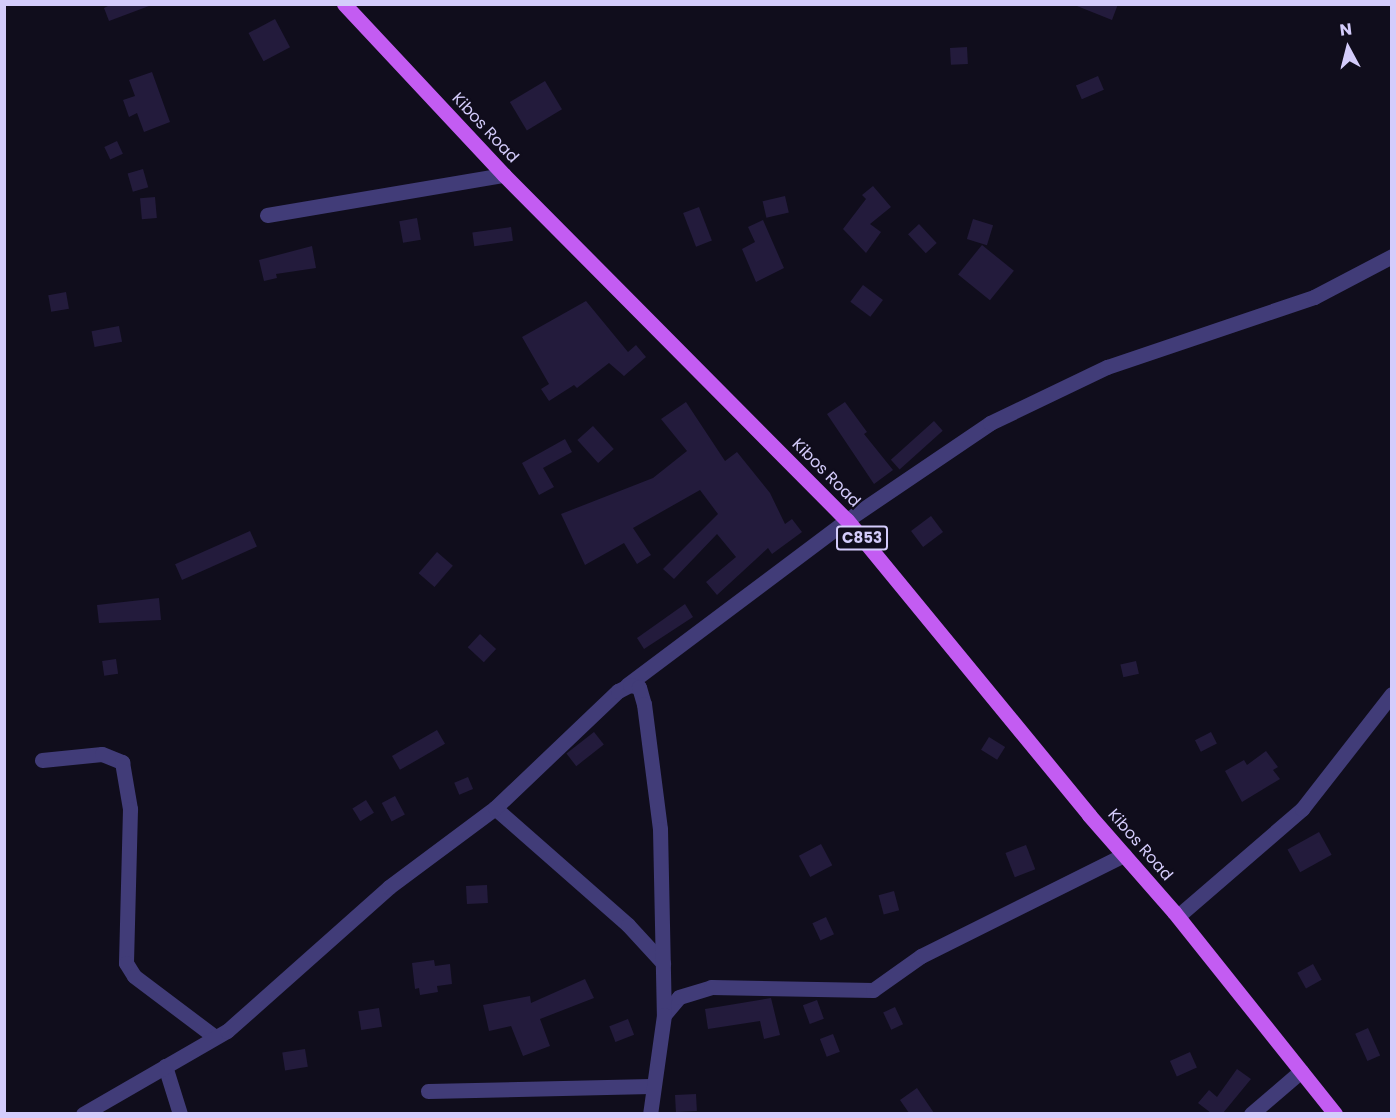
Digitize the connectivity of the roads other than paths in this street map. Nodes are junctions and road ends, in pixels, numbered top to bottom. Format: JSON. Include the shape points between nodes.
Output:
{"nodes":[{"id":1,"x":344,"y":4,"type":"edge"},
{"id":2,"x":504,"y":175,"type":"junction"},
{"id":3,"x":267,"y":214,"type":"dead end"},
{"id":4,"x":1392,"y":256,"type":"edge"},
{"id":5,"x":847,"y":520,"type":"junction"},
{"id":6,"x":627,"y":685,"type":"junction"},
{"id":7,"x":1392,"y":694,"type":"edge"},
{"id":8,"x":42,"y":760,"type":"dead end"},
{"id":9,"x":495,"y":807,"type":"junction"},
{"id":10,"x":1124,"y":855,"type":"junction"},
{"id":11,"x":1178,"y":916,"type":"junction"},
{"id":12,"x":663,"y":963,"type":"junction"},
{"id":13,"x":664,"y":1015,"type":"junction"},
{"id":14,"x":215,"y":1036,"type":"junction"},
{"id":15,"x":165,"y":1066,"type":"junction"},
{"id":16,"x":1301,"y":1071,"type":"junction"},
{"id":17,"x":651,"y":1086,"type":"junction"},
{"id":18,"x":428,"y":1091,"type":"dead end"},
{"id":19,"x":83,"y":1113,"type":"edge"},
{"id":20,"x":180,"y":1113,"type":"edge"},
{"id":21,"x":650,"y":1113,"type":"edge"},
{"id":22,"x":1251,"y":1113,"type":"edge"},
{"id":23,"x":1335,"y":1113,"type":"edge"}],
"edges":[{"from":1,"to":2,"type":"main road","name":"Kibos Road","number":"C853"},
{"from":2,"to":3,"type":"street"},
{"from":2,"to":5,"type":"main road","name":"Kibos Road","number":"C853"},
{"from":4,"to":5,"type":"street","via":[[1314,297],[1107,367],[1048,392],[990,423]]},
{"from":5,"to":6,"type":"street"},
{"from":5,"to":10,"type":"main road","name":"Kibos Road","number":"C853"},
{"from":6,"to":9,"type":"street"},
{"from":6,"to":12,"type":"street","via":[[639,687],[644,704],[660,829]]},
{"from":7,"to":11,"type":"street","via":[[1302,809]]},
{"from":8,"to":14,"type":"street","via":[[102,754],[116,756],[122,762],[130,809],[126,963],[134,975]]},
{"from":9,"to":12,"type":"street","via":[[628,926]]},
{"from":9,"to":14,"type":"street","via":[[389,887],[227,1031]]},
{"from":10,"to":11,"type":"main road","name":"Kibos Road","number":"C853"},
{"from":10,"to":13,"type":"street","via":[[921,956],[873,990],[711,987],[679,998]]},
{"from":11,"to":16,"type":"main road","name":"Kibos Road","number":"C853"},
{"from":12,"to":13,"type":"street"},
{"from":13,"to":17,"type":"street"},
{"from":14,"to":15,"type":"street"},
{"from":15,"to":19,"type":"street"},
{"from":15,"to":20,"type":"street"},
{"from":16,"to":22,"type":"street"},
{"from":16,"to":23,"type":"main road","name":"Kibos Road","number":"C853"},
{"from":17,"to":18,"type":"street"},
{"from":17,"to":21,"type":"street"}]}
